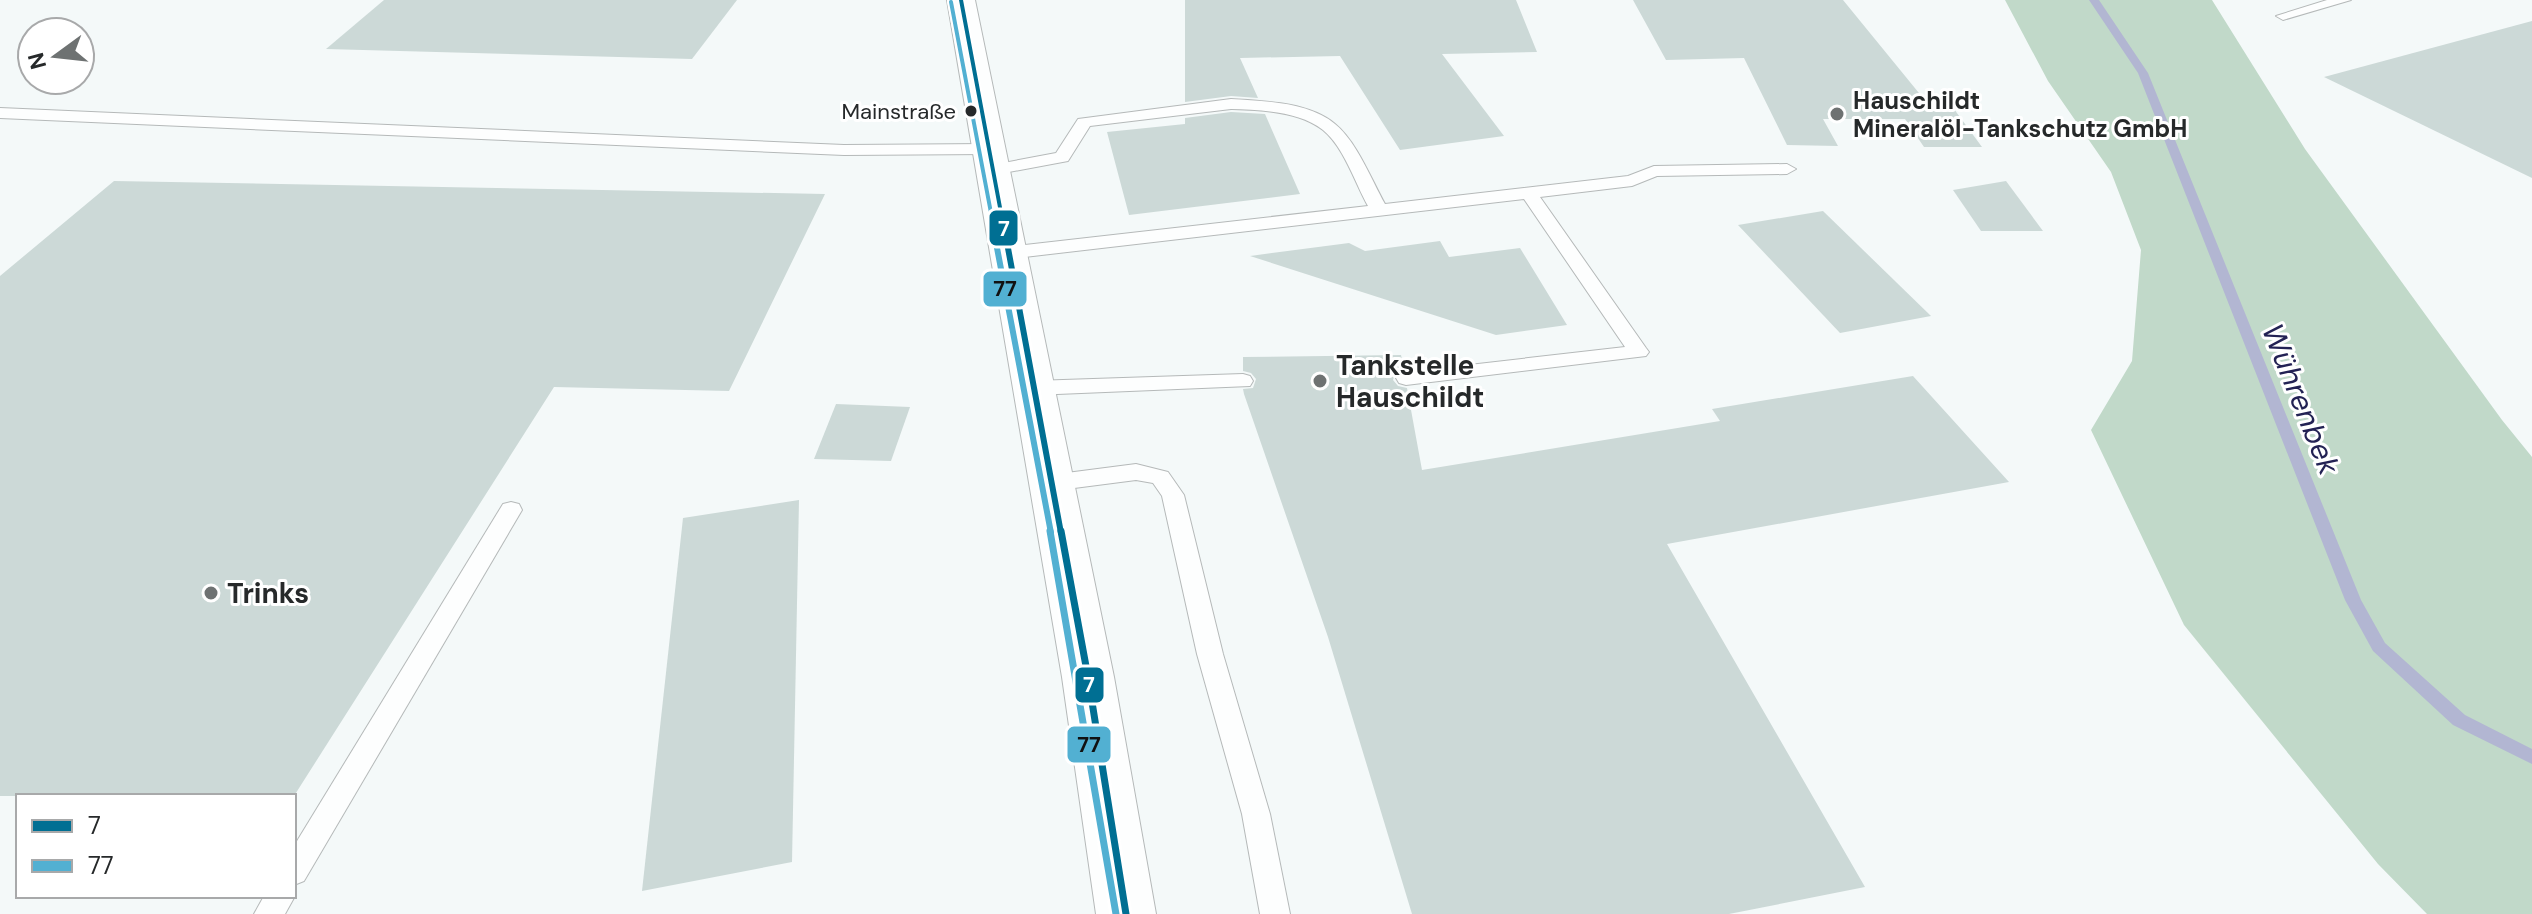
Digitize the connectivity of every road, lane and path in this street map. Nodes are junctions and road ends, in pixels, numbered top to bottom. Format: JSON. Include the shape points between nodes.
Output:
{"nodes":[{"id":1,"x":961,"y":0,"type":"edge"},
{"id":2,"x":2344,"y":0,"type":"edge"},
{"id":3,"x":2283,"y":16,"type":"dead end"},
{"id":4,"x":0,"y":113,"type":"edge"},
{"id":5,"x":991,"y":160,"type":"junction"},
{"id":6,"x":1787,"y":169,"type":"dead end"},
{"id":7,"x":1529,"y":194,"type":"junction"},
{"id":8,"x":1380,"y":211,"type":"junction"},
{"id":9,"x":1007,"y":253,"type":"junction"},
{"id":10,"x":1406,"y":378,"type":"dead end"},
{"id":11,"x":1243,"y":381,"type":"dead end"},
{"id":12,"x":1033,"y":388,"type":"junction"},
{"id":13,"x":1051,"y":483,"type":"junction"},
{"id":14,"x":511,"y":510,"type":"dead end"},
{"id":15,"x":296,"y":869,"type":"edge"},
{"id":16,"x":1126,"y":914,"type":"edge"},
{"id":17,"x":1275,"y":914,"type":"edge"}],
"edges":[{"from":1,"to":5,"type":"street"},
{"from":2,"to":3,"type":"lane"},
{"from":4,"to":5,"type":"lane"},
{"from":5,"to":8,"type":"lane","via":[[1062,157],[1084,122],[1255,105],[1328,127]]},
{"from":5,"to":9,"type":"street"},
{"from":6,"to":7,"type":"lane","via":[[1654,171],[1632,181]]},
{"from":7,"to":8,"type":"lane"},
{"from":7,"to":10,"type":"lane","via":[[1639,352]]},
{"from":8,"to":9,"type":"lane"},
{"from":9,"to":12,"type":"street"},
{"from":11,"to":12,"type":"lane"},
{"from":12,"to":13,"type":"street"},
{"from":13,"to":16,"type":"street"},
{"from":13,"to":17,"type":"lane","via":[[1136,472],[1160,477],[1173,495],[1210,654],[1256,814]]},
{"from":14,"to":15,"type":"lane"}]}
